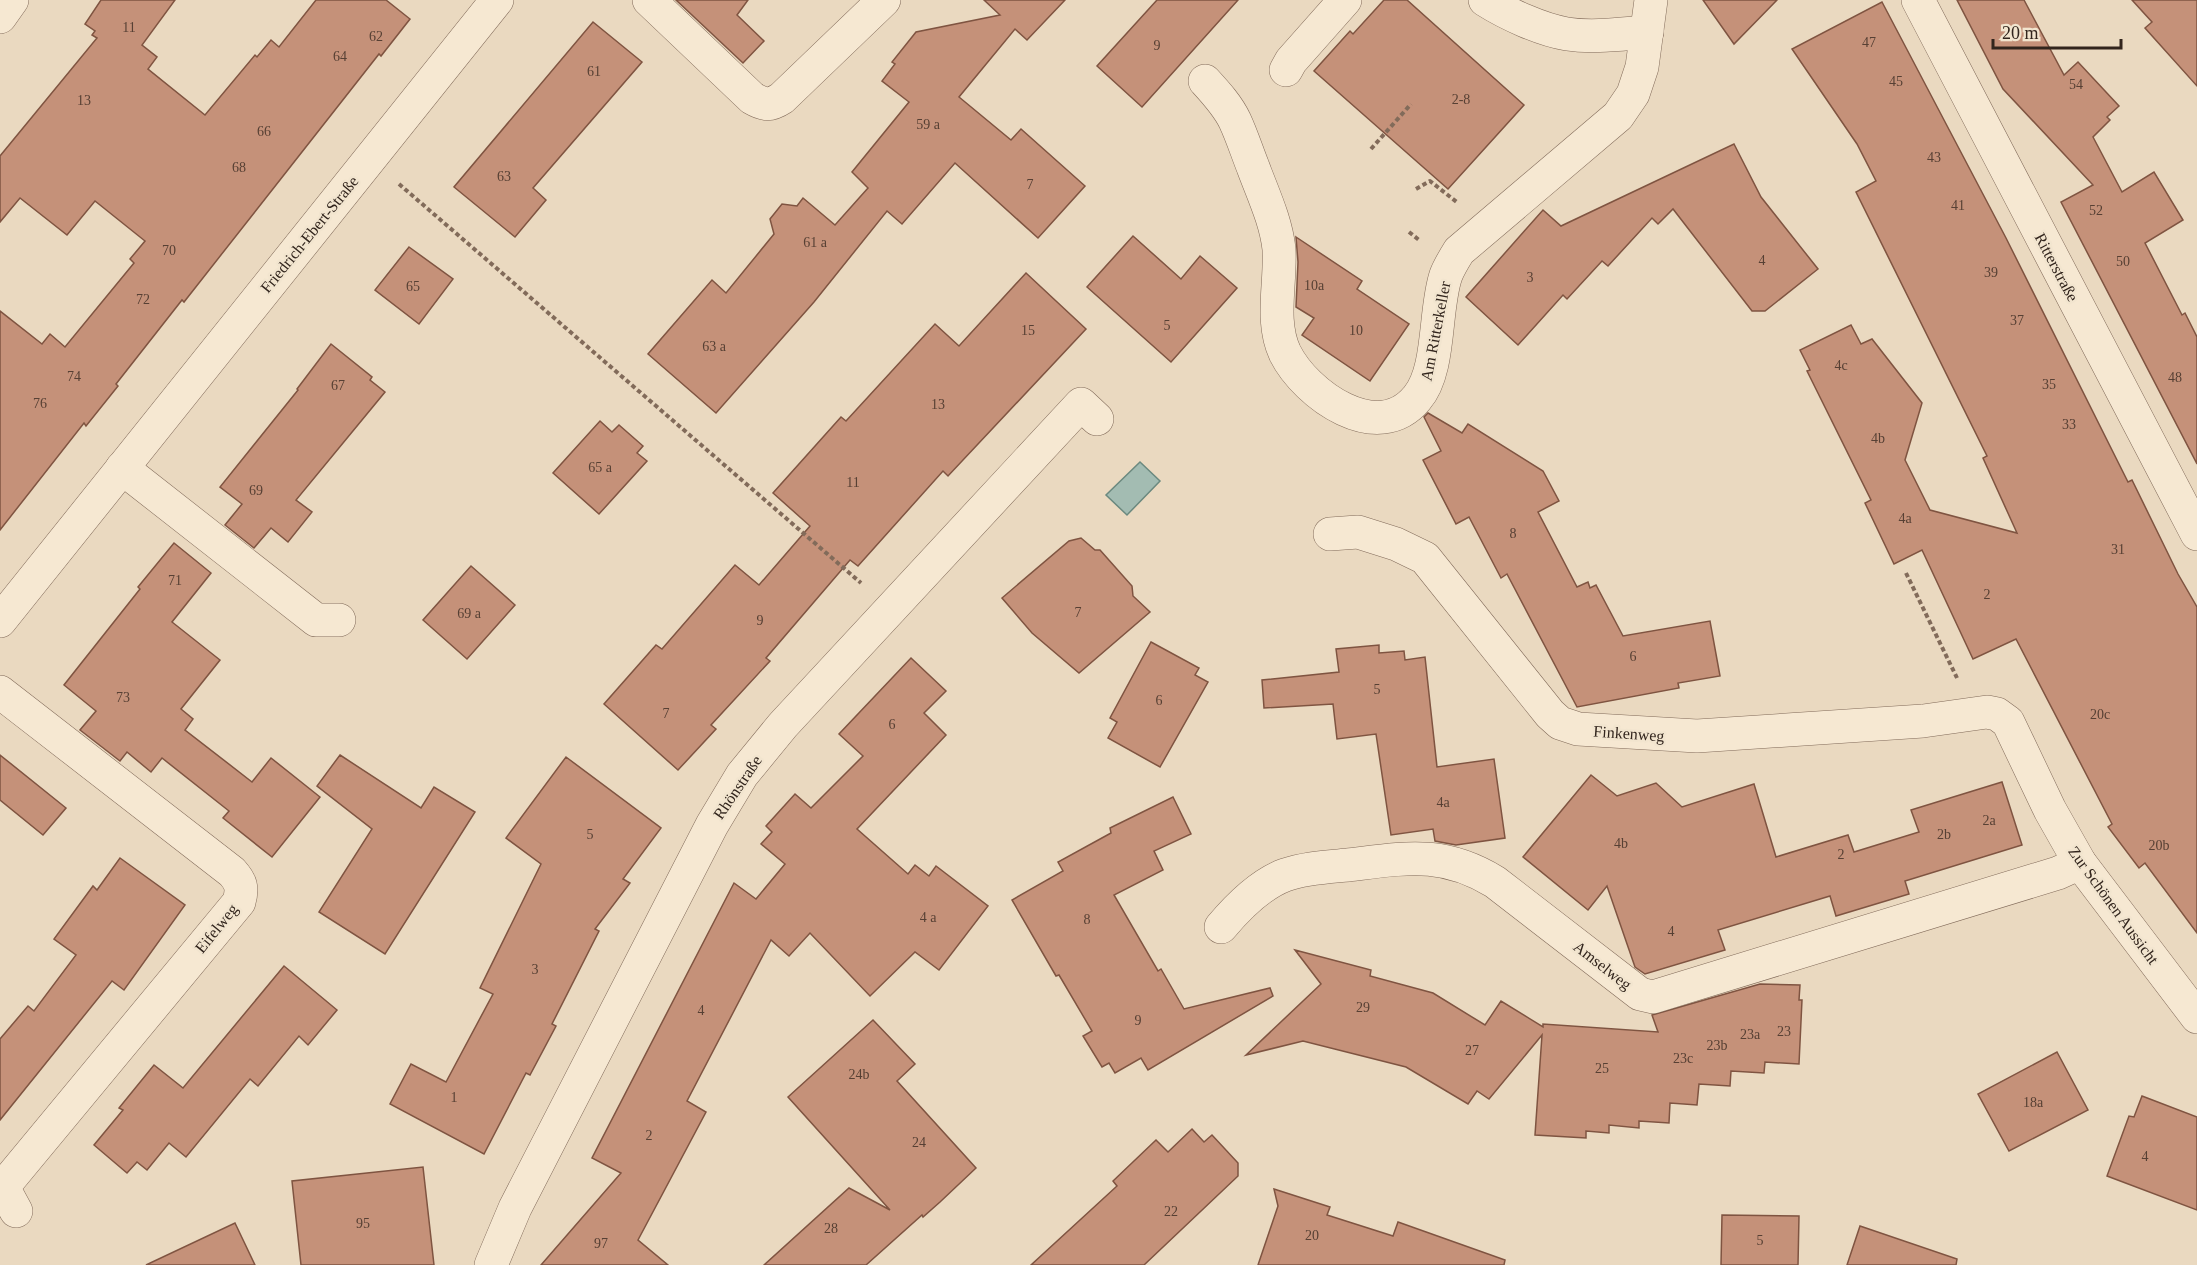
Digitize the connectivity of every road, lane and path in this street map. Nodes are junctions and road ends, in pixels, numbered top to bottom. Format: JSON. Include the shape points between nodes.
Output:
{"nodes":[{"id":1,"x":12,"y":0,"type":"edge"},
{"id":2,"x":497,"y":0,"type":"edge"},
{"id":3,"x":649,"y":0,"type":"edge"},
{"id":4,"x":884,"y":0,"type":"edge"},
{"id":5,"x":1345,"y":0,"type":"edge"},
{"id":6,"x":1485,"y":0,"type":"edge"},
{"id":7,"x":1651,"y":0,"type":"edge"},
{"id":8,"x":1918,"y":0,"type":"edge"},
{"id":9,"x":0,"y":17,"type":"edge"},
{"id":10,"x":1647,"y":32,"type":"junction"},
{"id":11,"x":1286,"y":70,"type":"dead end"},
{"id":12,"x":1205,"y":81,"type":"dead end"},
{"id":13,"x":1411,"y":104,"type":"dead end"},
{"id":14,"x":1371,"y":149,"type":"dead end"},
{"id":15,"x":369,"y":159,"type":"junction"},
{"id":16,"x":1416,"y":189,"type":"dead end"},
{"id":17,"x":1445,"y":191,"type":"dead end"},
{"id":18,"x":1097,"y":419,"type":"dead end"},
{"id":19,"x":122,"y":468,"type":"junction"},
{"id":20,"x":1330,"y":534,"type":"dead end"},
{"id":21,"x":2197,"y":534,"type":"edge"},
{"id":22,"x":1906,"y":573,"type":"dead end"},
{"id":23,"x":891,"y":609,"type":"junction"},
{"id":24,"x":339,"y":620,"type":"dead end"},
{"id":25,"x":0,"y":621,"type":"edge"},
{"id":26,"x":1954,"y":671,"type":"dead end"},
{"id":27,"x":0,"y":692,"type":"edge"},
{"id":28,"x":2008,"y":722,"type":"joint"},
{"id":29,"x":2080,"y":863,"type":"junction"},
{"id":30,"x":1221,"y":927,"type":"dead end"},
{"id":31,"x":2197,"y":1017,"type":"edge"},
{"id":32,"x":16,"y":1210,"type":"dead end"},
{"id":33,"x":491,"y":1265,"type":"edge"}],
"edges":[{"from":1,"to":9,"type":"street"},
{"from":2,"to":15,"type":"street","name":"Friedrich-Ebert-Straße"},
{"from":3,"to":4,"type":"street","via":[[763,105],[782,98]]},
{"from":5,"to":11,"type":"street"},
{"from":6,"to":10,"type":"street","via":[[1536,25],[1567,34]]},
{"from":7,"to":10,"type":"street","name":"Am Ritterkeller"},
{"from":8,"to":21,"type":"street","name":"Ritterstraße"},
{"from":10,"to":12,"type":"street","name":"Am Ritterkeller","via":[[1638,81],[1618,116],[1466,244],[1450,265],[1426,386],[1408,408],[1382,418],[1366,417],[1332,403],[1295,368],[1286,353],[1277,320],[1279,258],[1274,226],[1234,120]]},
{"from":13,"to":14,"type":"path"},
{"from":15,"to":19,"type":"street","name":"Friedrich-Ebert-Straße"},
{"from":15,"to":23,"type":"path"},
{"from":16,"to":17,"type":"path","via":[[1430,180]]},
{"from":18,"to":23,"type":"street","name":"Rhönstraße","via":[[1081,404]]},
{"from":19,"to":24,"type":"street","via":[[316,620]]},
{"from":19,"to":25,"type":"street","name":"Friedrich-Ebert-Straße"},
{"from":20,"to":28,"type":"street","name":"Finkenweg","via":[[1358,532],[1425,558],[1550,714],[1568,727],[1697,736],[1933,720],[1974,712],[1997,714]]},
{"from":22,"to":26,"type":"path"},
{"from":23,"to":33,"type":"street","name":"Rhönstraße","via":[[783,725],[725,801],[515,1208]]},
{"from":27,"to":32,"type":"street","name":"Eifelweg","via":[[232,872],[242,891],[239,902],[3,1187]]},
{"from":28,"to":29,"type":"street","name":"Zur Schönen Aussicht"},
{"from":29,"to":30,"type":"street","name":"Amselweg","via":[[2046,877],[1653,997],[1640,994],[1495,882],[1456,863],[1432,859],[1401,858],[1308,869],[1283,876],[1243,902]]},
{"from":29,"to":31,"type":"street","name":"Zur Schönen Aussicht"}]}
